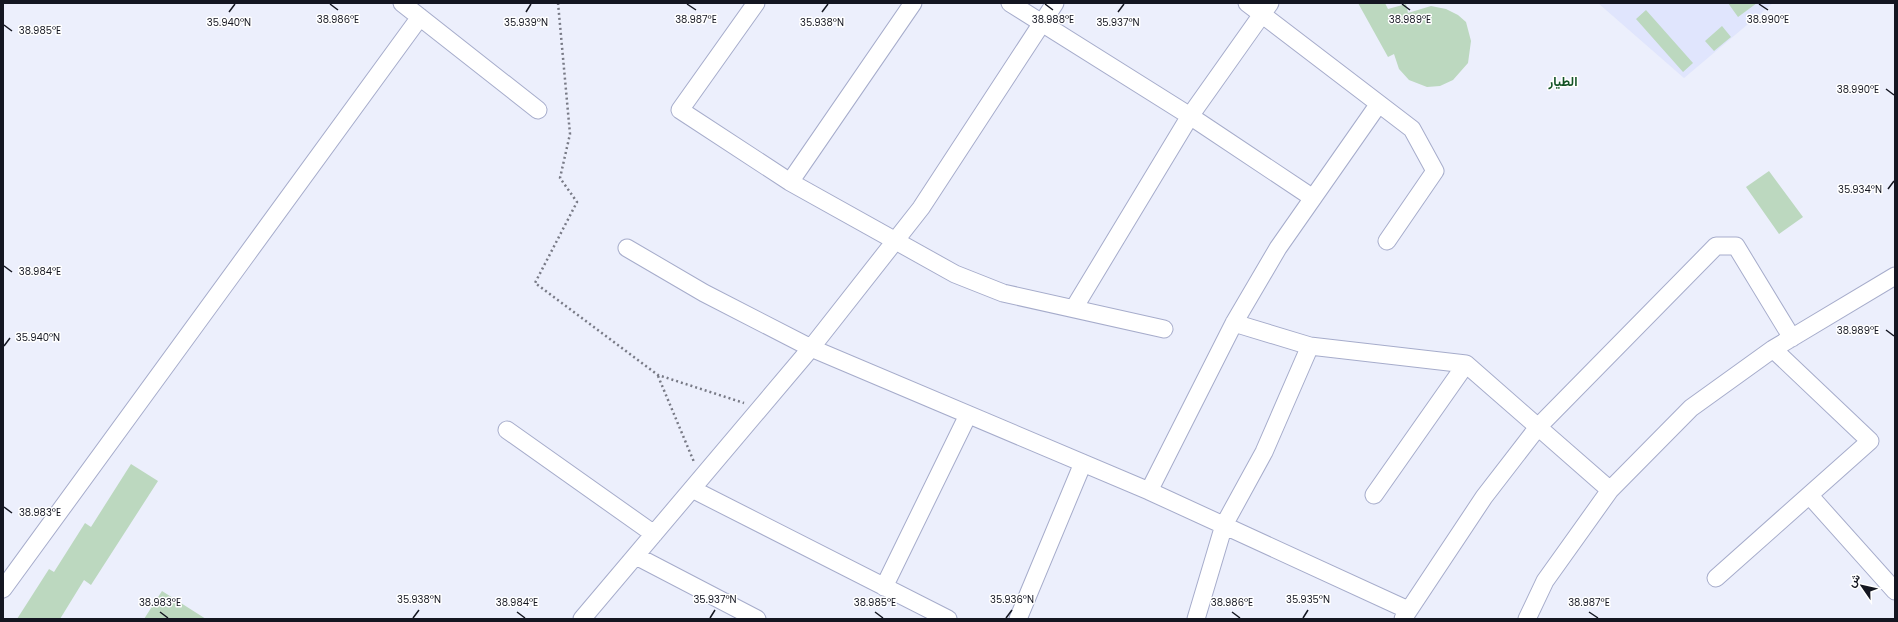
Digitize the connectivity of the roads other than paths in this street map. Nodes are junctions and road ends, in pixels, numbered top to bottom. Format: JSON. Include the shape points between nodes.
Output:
{"nodes":[{"id":1,"x":402,"y":3,"type":"edge"},
{"id":2,"x":756,"y":3,"type":"edge"},
{"id":3,"x":913,"y":3,"type":"edge"},
{"id":4,"x":1010,"y":3,"type":"edge"},
{"id":5,"x":1055,"y":3,"type":"edge"},
{"id":6,"x":1247,"y":3,"type":"edge"},
{"id":7,"x":1266,"y":9,"type":"edge"},
{"id":8,"x":420,"y":17,"type":"junction"},
{"id":9,"x":1042,"y":22,"type":"junction"},
{"id":10,"x":1378,"y":105,"type":"junction"},
{"id":11,"x":538,"y":110,"type":"dead end"},
{"id":12,"x":1190,"y":116,"type":"junction"},
{"id":13,"x":790,"y":182,"type":"junction"},
{"id":14,"x":1313,"y":198,"type":"junction"},
{"id":15,"x":1387,"y":241,"type":"dead end"},
{"id":16,"x":895,"y":242,"type":"junction"},
{"id":17,"x":627,"y":248,"type":"dead end"},
{"id":18,"x":1895,"y":276,"type":"edge"},
{"id":19,"x":1074,"y":308,"type":"junction"},
{"id":20,"x":1234,"y":323,"type":"junction"},
{"id":21,"x":1164,"y":329,"type":"dead end"},
{"id":22,"x":1792,"y":338,"type":"junction"},
{"id":23,"x":1310,"y":346,"type":"junction"},
{"id":24,"x":811,"y":348,"type":"junction"},
{"id":25,"x":1773,"y":349,"type":"junction"},
{"id":26,"x":1466,"y":364,"type":"junction"},
{"id":27,"x":968,"y":414,"type":"junction"},
{"id":28,"x":1538,"y":427,"type":"junction"},
{"id":29,"x":507,"y":430,"type":"dead end"},
{"id":30,"x":1084,"y":463,"type":"junction"},
{"id":31,"x":696,"y":484,"type":"junction"},
{"id":32,"x":1610,"y":490,"type":"junction"},
{"id":33,"x":1149,"y":491,"type":"junction"},
{"id":34,"x":1374,"y":495,"type":"dead end"},
{"id":35,"x":1810,"y":496,"type":"junction"},
{"id":36,"x":1224,"y":525,"type":"junction"},
{"id":37,"x":654,"y":534,"type":"junction"},
{"id":38,"x":636,"y":556,"type":"junction"},
{"id":39,"x":1716,"y":578,"type":"dead end"},
{"id":40,"x":884,"y":586,"type":"junction"},
{"id":41,"x":3,"y":590,"type":"edge"},
{"id":42,"x":1895,"y":591,"type":"edge"},
{"id":43,"x":1406,"y":615,"type":"edge"},
{"id":44,"x":582,"y":619,"type":"edge"},
{"id":45,"x":757,"y":619,"type":"edge"},
{"id":46,"x":948,"y":619,"type":"edge"},
{"id":47,"x":1018,"y":619,"type":"edge"},
{"id":48,"x":1196,"y":619,"type":"edge"},
{"id":49,"x":1527,"y":619,"type":"edge"}],
"edges":[{"from":1,"to":8,"type":"street"},
{"from":2,"to":13,"type":"street","via":[[680,110]]},
{"from":3,"to":13,"type":"street"},
{"from":4,"to":9,"type":"street"},
{"from":5,"to":9,"type":"street"},
{"from":6,"to":7,"type":"street"},
{"from":7,"to":10,"type":"street"},
{"from":7,"to":12,"type":"street"},
{"from":8,"to":11,"type":"street"},
{"from":8,"to":41,"type":"street"},
{"from":9,"to":12,"type":"street"},
{"from":9,"to":16,"type":"street","via":[[921,208]]},
{"from":10,"to":14,"type":"street"},
{"from":10,"to":15,"type":"street","via":[[1412,129],[1435,171]]},
{"from":12,"to":14,"type":"street"},
{"from":12,"to":19,"type":"street"},
{"from":13,"to":16,"type":"street"},
{"from":14,"to":20,"type":"street","via":[[1278,248]]},
{"from":16,"to":19,"type":"street","via":[[955,274],[1003,293]]},
{"from":16,"to":24,"type":"street"},
{"from":17,"to":24,"type":"street","via":[[704,293]]},
{"from":18,"to":22,"type":"street"},
{"from":19,"to":21,"type":"street"},
{"from":20,"to":23,"type":"street"},
{"from":20,"to":33,"type":"street"},
{"from":22,"to":25,"type":"street"},
{"from":22,"to":28,"type":"street","via":[[1736,246],[1716,246]]},
{"from":23,"to":26,"type":"street"},
{"from":23,"to":36,"type":"street","via":[[1264,452]]},
{"from":24,"to":27,"type":"street"},
{"from":24,"to":31,"type":"street"},
{"from":25,"to":32,"type":"street","via":[[1692,408]]},
{"from":25,"to":35,"type":"street","via":[[1870,441]]},
{"from":26,"to":28,"type":"street"},
{"from":26,"to":34,"type":"street"},
{"from":27,"to":30,"type":"street"},
{"from":27,"to":40,"type":"street"},
{"from":28,"to":32,"type":"street"},
{"from":28,"to":43,"type":"street","via":[[1484,497]]},
{"from":29,"to":37,"type":"street"},
{"from":30,"to":33,"type":"street"},
{"from":30,"to":47,"type":"street"},
{"from":31,"to":37,"type":"street"},
{"from":31,"to":40,"type":"street"},
{"from":32,"to":49,"type":"street","via":[[1545,581]]},
{"from":33,"to":36,"type":"street"},
{"from":35,"to":39,"type":"street"},
{"from":35,"to":42,"type":"street"},
{"from":36,"to":43,"type":"street"},
{"from":36,"to":48,"type":"street"},
{"from":37,"to":38,"type":"street"},
{"from":38,"to":44,"type":"street"},
{"from":38,"to":45,"type":"street"},
{"from":40,"to":46,"type":"street"}]}
